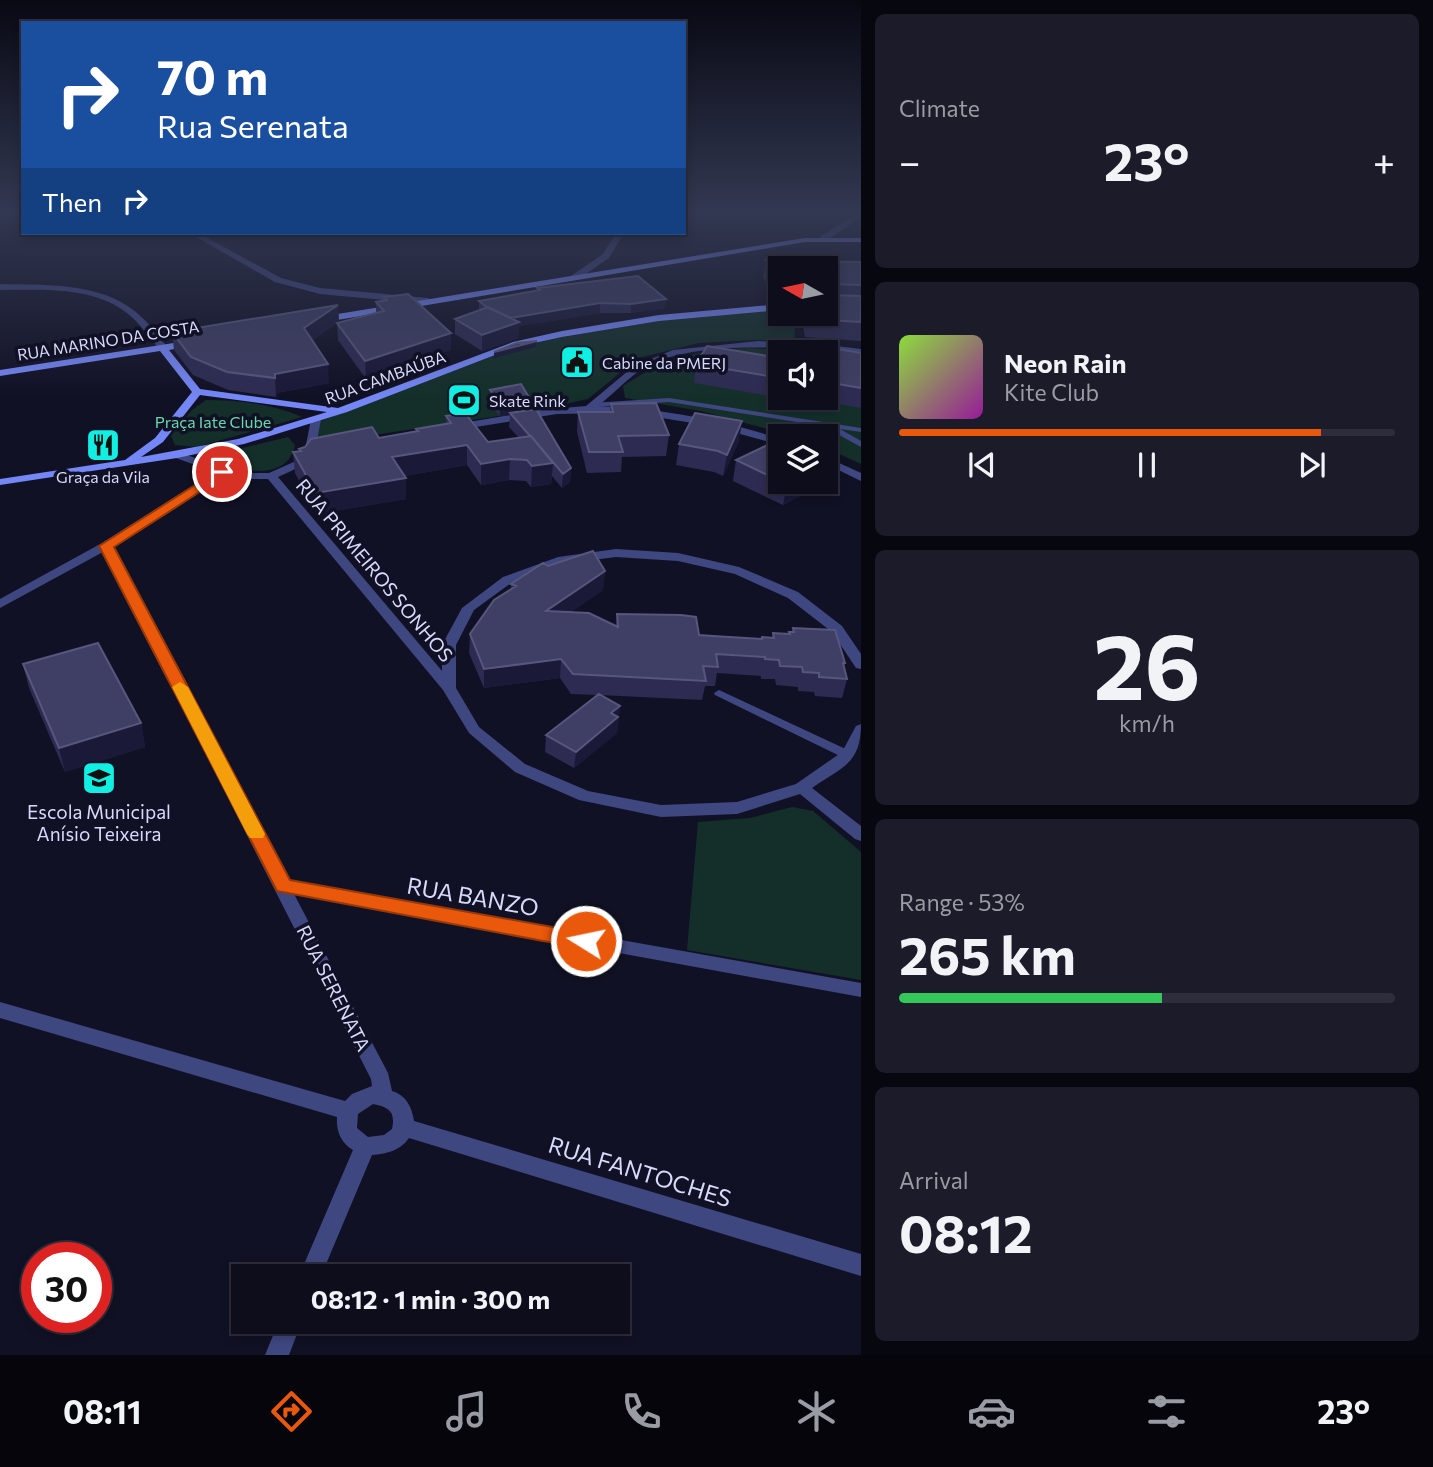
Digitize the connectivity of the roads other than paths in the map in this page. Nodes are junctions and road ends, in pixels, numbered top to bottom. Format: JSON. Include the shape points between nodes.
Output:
{"nodes":[{"id":1,"x":264,"y":272,"type":"edge"},
{"id":2,"x":582,"y":272,"type":"edge"},
{"id":3,"x":610,"y":272,"type":"edge"},
{"id":4,"x":574,"y":278,"type":"junction"},
{"id":5,"x":0,"y":287,"type":"edge"},
{"id":6,"x":428,"y":300,"type":"junction"},
{"id":7,"x":768,"y":308,"type":"edge"},
{"id":8,"x":309,"y":322,"type":"edge"},
{"id":9,"x":203,"y":341,"type":"edge"},
{"id":10,"x":163,"y":348,"type":"junction"},
{"id":11,"x":861,"y":352,"type":"edge"},
{"id":12,"x":0,"y":373,"type":"edge"},
{"id":13,"x":197,"y":392,"type":"junction"},
{"id":14,"x":300,"y":407,"type":"junction"},
{"id":15,"x":591,"y":407,"type":"junction"},
{"id":16,"x":343,"y":410,"type":"junction"},
{"id":17,"x":316,"y":419,"type":"junction"},
{"id":18,"x":826,"y":424,"type":"edge"},
{"id":19,"x":838,"y":426,"type":"edge"},
{"id":20,"x":441,"y":430,"type":"edge"},
{"id":21,"x":861,"y":430,"type":"edge"},
{"id":22,"x":838,"y":431,"type":"edge"},
{"id":23,"x":768,"y":438,"type":"edge"},
{"id":24,"x":159,"y":440,"type":"junction"},
{"id":25,"x":861,"y":445,"type":"edge"},
{"id":26,"x":177,"y":455,"type":"junction"},
{"id":27,"x":127,"y":461,"type":"junction"},
{"id":28,"x":838,"y":466,"type":"edge"},
{"id":29,"x":222,"y":472,"type":"junction"},
{"id":30,"x":271,"y":476,"type":"junction"},
{"id":31,"x":861,"y":478,"type":"edge"},
{"id":32,"x":0,"y":482,"type":"edge"},
{"id":33,"x":106,"y":546,"type":"junction"},
{"id":34,"x":0,"y":604,"type":"edge"},
{"id":35,"x":861,"y":665,"type":"edge"},
{"id":36,"x":449,"y":688,"type":"junction"},
{"id":37,"x":719,"y":694,"type":"dead end"},
{"id":38,"x":861,"y":729,"type":"edge"},
{"id":39,"x":848,"y":755,"type":"junction"},
{"id":40,"x":802,"y":788,"type":"junction"},
{"id":41,"x":861,"y":835,"type":"edge"},
{"id":42,"x":283,"y":886,"type":"junction"},
{"id":43,"x":861,"y":990,"type":"edge"},
{"id":44,"x":0,"y":1010,"type":"edge"},
{"id":45,"x":383,"y":1095,"type":"junction"},
{"id":46,"x":348,"y":1111,"type":"junction"},
{"id":47,"x":403,"y":1127,"type":"junction"},
{"id":48,"x":365,"y":1147,"type":"junction"},
{"id":49,"x":315,"y":1264,"type":"edge"},
{"id":50,"x":861,"y":1265,"type":"edge"},
{"id":51,"x":286,"y":1334,"type":"edge"},
{"id":52,"x":277,"y":1355,"type":"edge"}],
"edges":[{"from":1,"to":6,"type":"street","via":[[320,291]]},
{"from":2,"to":4,"type":"street"},
{"from":3,"to":4,"type":"street"},
{"from":4,"to":6,"type":"street"},
{"from":5,"to":10,"type":"street","via":[[68,290],[99,297],[124,307]]},
{"from":6,"to":8,"type":"street"},
{"from":7,"to":16,"type":"street","name":"RUA CAMBAÚBA","via":[[659,317],[513,345]]},
{"from":9,"to":10,"type":"street","name":"RUA MARINO DA COSTA"},
{"from":10,"to":12,"type":"street","name":"RUA MARINO DA COSTA"},
{"from":10,"to":13,"type":"street"},
{"from":11,"to":15,"type":"street","via":[[758,344],[687,350],[637,368]]},
{"from":13,"to":14,"type":"street"},
{"from":13,"to":24,"type":"street"},
{"from":14,"to":16,"type":"street"},
{"from":14,"to":17,"type":"street"},
{"from":15,"to":18,"type":"lane","via":[[669,400]]},
{"from":15,"to":20,"type":"street"},
{"from":15,"to":23,"type":"street","via":[[688,419]]},
{"from":16,"to":17,"type":"street","name":"RUA CAMBAÚBA"},
{"from":17,"to":26,"type":"street","name":"RUA CAMBAÚBA"},
{"from":17,"to":30,"type":"street","via":[[316,450]]},
{"from":19,"to":21,"type":"lane"},
{"from":22,"to":25,"type":"lane"},
{"from":24,"to":26,"type":"street"},
{"from":24,"to":27,"type":"street"},
{"from":26,"to":27,"type":"street","name":"RUA CAMBAÚBA"},
{"from":26,"to":29,"type":"street"},
{"from":27,"to":32,"type":"street","name":"RUA CAMBAÚBA"},
{"from":28,"to":31,"type":"street"},
{"from":29,"to":30,"type":"street","via":[[251,478]]},
{"from":29,"to":33,"type":"street"},
{"from":30,"to":36,"type":"street","name":"RUA PRIMEIROS SONHOS"},
{"from":33,"to":34,"type":"street"},
{"from":33,"to":42,"type":"street","name":"RUA SERENATA"},
{"from":35,"to":36,"type":"street","name":"RUA PRIMEIROS SONHOS","via":[[837,629],[793,595],[738,571],[678,556],[616,553],[558,561],[507,580],[469,608],[449,645]]},
{"from":36,"to":40,"type":"street","name":"RUA PRIMEIROS SONHOS","via":[[474,730],[520,768],[585,796],[661,811],[737,808]]},
{"from":37,"to":39,"type":"lane"},
{"from":38,"to":39,"type":"street","name":"RUA PRIMEIROS SONHOS"},
{"from":39,"to":40,"type":"street","name":"RUA PRIMEIROS SONHOS"},
{"from":40,"to":41,"type":"street"},
{"from":42,"to":43,"type":"street","name":"RUA BANZO"},
{"from":42,"to":45,"type":"street","name":"RUA SERENATA","via":[[381,1079]]},
{"from":44,"to":46,"type":"street"},
{"from":45,"to":46,"type":"street","via":[[362,1097]]},
{"from":45,"to":47,"type":"street","via":[[400,1107]]},
{"from":46,"to":48,"type":"street","via":[[349,1135]]},
{"from":47,"to":48,"type":"street","via":[[387,1144]]},
{"from":47,"to":50,"type":"street","name":"RUA FANTOCHES"},
{"from":48,"to":49,"type":"street"},
{"from":51,"to":52,"type":"street"}]}
